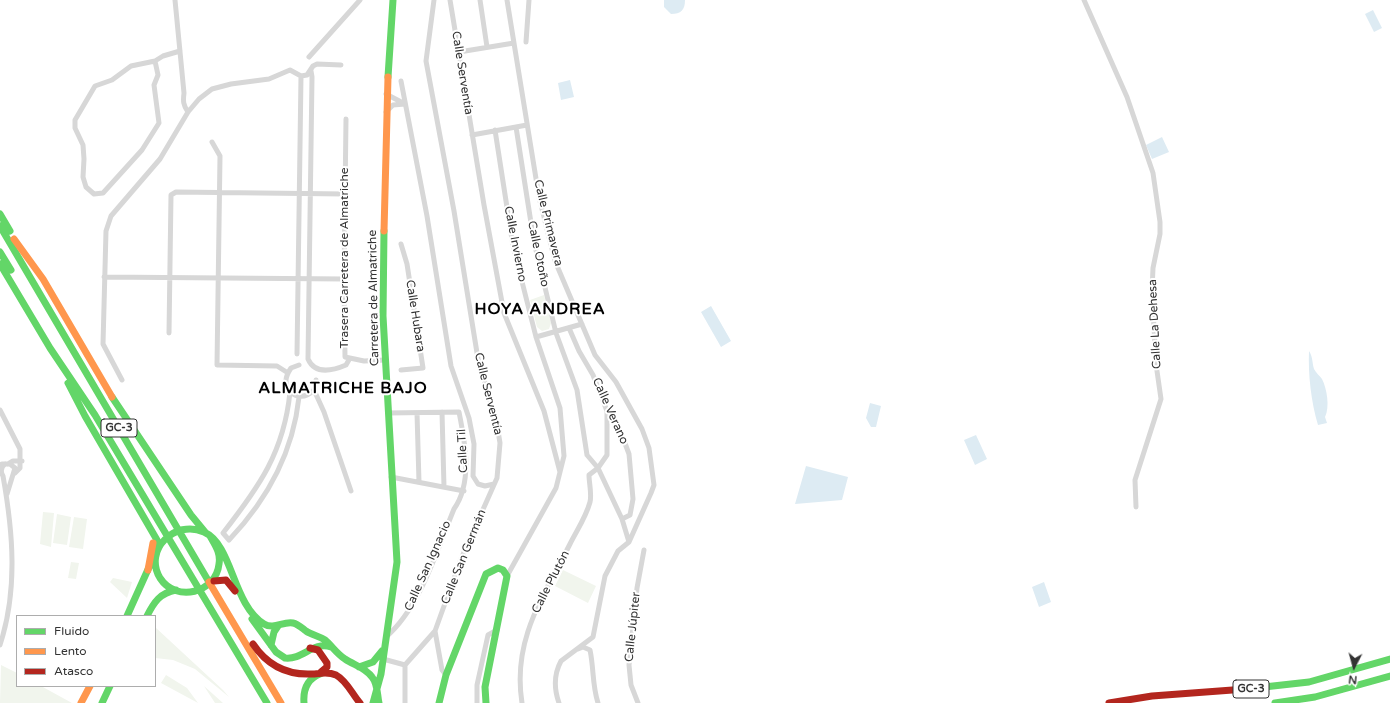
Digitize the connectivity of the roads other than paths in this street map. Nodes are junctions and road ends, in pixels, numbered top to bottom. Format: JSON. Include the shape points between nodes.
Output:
{"nodes":[{"id":1,"x":175,"y":0,"type":"edge"},
{"id":2,"x":360,"y":0,"type":"edge"},
{"id":3,"x":393,"y":0,"type":"edge"},
{"id":4,"x":434,"y":0,"type":"edge"},
{"id":5,"x":450,"y":0,"type":"edge"},
{"id":6,"x":480,"y":0,"type":"edge"},
{"id":7,"x":508,"y":0,"type":"edge"},
{"id":8,"x":528,"y":0,"type":"edge"},
{"id":9,"x":1084,"y":0,"type":"edge"},
{"id":10,"x":526,"y":42,"type":"dead end"},
{"id":11,"x":514,"y":43,"type":"junction"},
{"id":12,"x":487,"y":47,"type":"junction"},
{"id":13,"x":180,"y":51,"type":"junction"},
{"id":14,"x":459,"y":52,"type":"junction"},
{"id":15,"x":309,"y":57,"type":"dead end"},
{"id":16,"x":155,"y":61,"type":"junction"},
{"id":17,"x":342,"y":65,"type":"dead end"},
{"id":18,"x":311,"y":72,"type":"junction"},
{"id":19,"x":301,"y":76,"type":"junction"},
{"id":20,"x":401,"y":82,"type":"dead end"},
{"id":21,"x":386,"y":94,"type":"junction"},
{"id":22,"x":405,"y":104,"type":"junction"},
{"id":23,"x":188,"y":112,"type":"junction"},
{"id":24,"x":386,"y":112,"type":"junction"},
{"id":25,"x":346,"y":118,"type":"dead end"},
{"id":26,"x":527,"y":125,"type":"junction"},
{"id":27,"x":516,"y":127,"type":"junction"},
{"id":28,"x":495,"y":130,"type":"junction"},
{"id":29,"x":472,"y":135,"type":"junction"},
{"id":30,"x":212,"y":142,"type":"dead end"},
{"id":31,"x":219,"y":192,"type":"junction"},
{"id":32,"x":299,"y":192,"type":"junction"},
{"id":33,"x":311,"y":193,"type":"junction"},
{"id":34,"x":345,"y":194,"type":"junction"},
{"id":35,"x":0,"y":214,"type":"edge"},
{"id":36,"x":0,"y":226,"type":"edge"},
{"id":37,"x":14,"y":239,"type":"junction"},
{"id":38,"x":401,"y":244,"type":"dead end"},
{"id":39,"x":0,"y":252,"type":"edge"},
{"id":40,"x":0,"y":264,"type":"edge"},
{"id":41,"x":104,"y":277,"type":"junction"},
{"id":42,"x":170,"y":277,"type":"junction"},
{"id":43,"x":218,"y":278,"type":"junction"},
{"id":44,"x":298,"y":279,"type":"junction"},
{"id":45,"x":310,"y":279,"type":"junction"},
{"id":46,"x":344,"y":279,"type":"junction"},
{"id":47,"x":34,"y":283,"type":"junction"},
{"id":48,"x":582,"y":324,"type":"junction"},
{"id":49,"x":569,"y":328,"type":"junction"},
{"id":50,"x":556,"y":332,"type":"junction"},
{"id":51,"x":169,"y":333,"type":"dead end"},
{"id":52,"x":536,"y":337,"type":"junction"},
{"id":53,"x":50,"y":348,"type":"junction"},
{"id":54,"x":297,"y":354,"type":"dead end"},
{"id":55,"x":350,"y":358,"type":"junction"},
{"id":56,"x":385,"y":360,"type":"junction"},
{"id":57,"x":298,"y":365,"type":"dead end"},
{"id":58,"x":401,"y":370,"type":"dead end"},
{"id":59,"x":288,"y":373,"type":"junction"},
{"id":60,"x":122,"y":380,"type":"dead end"},
{"id":61,"x":316,"y":380,"type":"dead end"},
{"id":62,"x":314,"y":390,"type":"junction"},
{"id":63,"x":290,"y":392,"type":"junction"},
{"id":64,"x":299,"y":397,"type":"junction"},
{"id":65,"x":0,"y":410,"type":"edge"},
{"id":66,"x":607,"y":411,"type":"junction"},
{"id":67,"x":442,"y":412,"type":"junction"},
{"id":68,"x":388,"y":413,"type":"junction"},
{"id":69,"x":417,"y":413,"type":"junction"},
{"id":70,"x":94,"y":415,"type":"junction"},
{"id":71,"x":20,"y":449,"type":"junction"},
{"id":72,"x":13,"y":461,"type":"junction"},
{"id":73,"x":22,"y":461,"type":"junction"},
{"id":74,"x":4,"y":464,"type":"edge"},
{"id":75,"x":598,"y":468,"type":"junction"},
{"id":76,"x":560,"y":472,"type":"junction"},
{"id":77,"x":1,"y":473,"type":"edge"},
{"id":78,"x":14,"y":474,"type":"junction"},
{"id":79,"x":391,"y":477,"type":"junction"},
{"id":80,"x":419,"y":482,"type":"junction"},
{"id":81,"x":494,"y":484,"type":"junction"},
{"id":82,"x":444,"y":487,"type":"junction"},
{"id":83,"x":464,"y":490,"type":"junction"},
{"id":84,"x":351,"y":491,"type":"dead end"},
{"id":85,"x":6,"y":495,"type":"junction"},
{"id":86,"x":1136,"y":507,"type":"dead end"},
{"id":87,"x":622,"y":519,"type":"junction"},
{"id":88,"x":153,"y":534,"type":"junction"},
{"id":89,"x":208,"y":534,"type":"junction"},
{"id":90,"x":629,"y":542,"type":"junction"},
{"id":91,"x":157,"y":550,"type":"junction"},
{"id":92,"x":644,"y":550,"type":"dead end"},
{"id":93,"x":148,"y":570,"type":"junction"},
{"id":94,"x":204,"y":573,"type":"junction"},
{"id":95,"x":507,"y":576,"type":"junction"},
{"id":96,"x":216,"y":579,"type":"junction"},
{"id":97,"x":176,"y":590,"type":"junction"},
{"id":98,"x":126,"y":615,"type":"edge"},
{"id":99,"x":148,"y":615,"type":"edge"},
{"id":100,"x":278,"y":626,"type":"junction"},
{"id":101,"x":496,"y":630,"type":"junction"},
{"id":102,"x":435,"y":631,"type":"junction"},
{"id":103,"x":385,"y":640,"type":"junction"},
{"id":104,"x":0,"y":645,"type":"edge"},
{"id":105,"x":271,"y":645,"type":"junction"},
{"id":106,"x":310,"y":648,"type":"junction"},
{"id":107,"x":334,"y":649,"type":"junction"},
{"id":108,"x":576,"y":650,"type":"junction"},
{"id":109,"x":236,"y":651,"type":"junction"},
{"id":110,"x":383,"y":659,"type":"junction"},
{"id":111,"x":1390,"y":659,"type":"edge"},
{"id":112,"x":405,"y":665,"type":"junction"},
{"id":113,"x":359,"y":667,"type":"junction"},
{"id":114,"x":321,"y":672,"type":"junction"},
{"id":115,"x":446,"y":675,"type":"junction"},
{"id":116,"x":1390,"y":676,"type":"edge"},
{"id":117,"x":340,"y":677,"type":"junction"},
{"id":118,"x":89,"y":687,"type":"edge"},
{"id":119,"x":110,"y":687,"type":"edge"},
{"id":120,"x":377,"y":690,"type":"junction"},
{"id":121,"x":355,"y":700,"type":"edge"},
{"id":122,"x":81,"y":703,"type":"edge"},
{"id":123,"x":102,"y":703,"type":"edge"},
{"id":124,"x":263,"y":703,"type":"edge"},
{"id":125,"x":267,"y":703,"type":"edge"},
{"id":126,"x":281,"y":703,"type":"edge"},
{"id":127,"x":304,"y":703,"type":"edge"},
{"id":128,"x":360,"y":703,"type":"edge"},
{"id":129,"x":373,"y":703,"type":"edge"},
{"id":130,"x":379,"y":703,"type":"edge"},
{"id":131,"x":405,"y":703,"type":"edge"},
{"id":132,"x":439,"y":703,"type":"edge"},
{"id":133,"x":477,"y":703,"type":"edge"},
{"id":134,"x":486,"y":703,"type":"edge"},
{"id":135,"x":522,"y":703,"type":"edge"},
{"id":136,"x":559,"y":703,"type":"edge"},
{"id":137,"x":598,"y":703,"type":"edge"},
{"id":138,"x":638,"y":703,"type":"edge"},
{"id":139,"x":1109,"y":703,"type":"edge"},
{"id":140,"x":1275,"y":703,"type":"edge"}],
"edges":[{"from":1,"to":13,"type":"street"},
{"from":2,"to":15,"type":"street"},
{"from":3,"to":21,"type":"main road","name":"Carretera de Almatriche"},
{"from":4,"to":81,"type":"street","name":"Calle Serventía","via":[[426,61],[478,359],[497,424],[500,443],[499,468]]},
{"from":5,"to":14,"type":"street","name":"Calle Serventía"},
{"from":6,"to":12,"type":"street"},
{"from":7,"to":11,"type":"street","name":"Calle Primavera"},
{"from":8,"to":10,"type":"street"},
{"from":9,"to":86,"type":"street","name":"Calle La Dehesa","via":[[1126,97],[1153,173],[1160,222],[1152,291],[1156,364],[1161,400],[1136,480]]},
{"from":11,"to":12,"type":"street"},
{"from":11,"to":26,"type":"street","name":"Calle Primavera"},
{"from":12,"to":14,"type":"street"},
{"from":13,"to":16,"type":"street"},
{"from":13,"to":23,"type":"street","via":[[183,100]]},
{"from":14,"to":29,"type":"street","name":"Calle Serventía"},
{"from":16,"to":16,"type":"street","via":[[131,66],[112,80],[95,86],[75,120],[75,128],[83,145],[83,177],[86,186],[94,194],[103,194],[142,150],[159,123],[154,85],[158,75]]},
{"from":17,"to":18,"type":"street","via":[[317,64]]},
{"from":18,"to":19,"type":"street"},
{"from":18,"to":33,"type":"street"},
{"from":19,"to":23,"type":"street","via":[[290,70],[269,79],[212,89],[198,99]]},
{"from":19,"to":32,"type":"street"},
{"from":20,"to":22,"type":"street","name":"Calle Serventía"},
{"from":21,"to":22,"type":"street"},
{"from":21,"to":24,"type":"main road","name":"Carretera de Almatriche"},
{"from":22,"to":24,"type":"street","via":[[393,105]]},
{"from":22,"to":81,"type":"street","name":"Calle Serventía","via":[[427,216],[451,366],[469,418],[474,444],[473,476],[478,484]]},
{"from":23,"to":41,"type":"street","via":[[160,159],[111,216],[106,231]]},
{"from":24,"to":56,"type":"main road","name":"Carretera de Almatriche","via":[[383,309]]},
{"from":25,"to":34,"type":"street","name":"Trasera Carretera de Almatriche"},
{"from":26,"to":27,"type":"street"},
{"from":26,"to":48,"type":"street","name":"Calle Primavera","via":[[548,236],[555,261]]},
{"from":27,"to":28,"type":"street"},
{"from":27,"to":50,"type":"street","name":"Calle Otoño","via":[[534,242]]},
{"from":28,"to":29,"type":"street"},
{"from":28,"to":52,"type":"street","name":"Calle Invierno","via":[[513,246]]},
{"from":29,"to":76,"type":"street","name":"Calle Serventía","via":[[504,313],[544,411]]},
{"from":30,"to":31,"type":"street","via":[[220,156]]},
{"from":31,"to":32,"type":"street"},
{"from":31,"to":42,"type":"street","via":[[176,192],[171,195]]},
{"from":31,"to":43,"type":"street"},
{"from":32,"to":33,"type":"street"},
{"from":32,"to":44,"type":"street"},
{"from":33,"to":34,"type":"street"},
{"from":33,"to":45,"type":"street"},
{"from":34,"to":46,"type":"street","name":"Trasera Carretera de Almatriche"},
{"from":35,"to":37,"type":"main road","number":"GC-3"},
{"from":36,"to":47,"type":"main road"},
{"from":37,"to":47,"type":"main road","number":"GC-3"},
{"from":37,"to":89,"type":"main road","via":[[43,279],[100,379],[190,515]]},
{"from":38,"to":58,"type":"street","name":"Calle Hubara","via":[[407,264],[423,368]]},
{"from":39,"to":70,"type":"main road","number":"GC-3","via":[[71,371]]},
{"from":40,"to":53,"type":"main road"},
{"from":41,"to":42,"type":"street"},
{"from":41,"to":60,"type":"street","via":[[103,344]]},
{"from":42,"to":43,"type":"street"},
{"from":42,"to":51,"type":"street"},
{"from":43,"to":44,"type":"street"},
{"from":43,"to":59,"type":"street","via":[[217,365],[277,366]]},
{"from":44,"to":45,"type":"street"},
{"from":44,"to":54,"type":"street"},
{"from":45,"to":46,"type":"street"},
{"from":45,"to":55,"type":"street","via":[[308,359],[311,365],[317,370],[337,369],[346,365]]},
{"from":46,"to":55,"type":"street","name":"Trasera Carretera de Almatriche","via":[[345,357]]},
{"from":47,"to":94,"type":"main road","number":"GC-3"},
{"from":48,"to":49,"type":"street"},
{"from":48,"to":90,"type":"street","name":"Calle Primavera","via":[[595,355],[616,382],[642,429],[649,448],[654,485]]},
{"from":49,"to":50,"type":"street"},
{"from":49,"to":66,"type":"street","name":"Calle Verano","via":[[593,375]]},
{"from":50,"to":52,"type":"street"},
{"from":50,"to":75,"type":"street","name":"Calle Otoño","via":[[577,390],[587,455]]},
{"from":52,"to":76,"type":"street","name":"Calle Invierno","via":[[560,408],[564,456]]},
{"from":53,"to":70,"type":"main road"},
{"from":53,"to":88,"type":"main road","via":[[85,416]]},
{"from":55,"to":56,"type":"street","name":"Trasera Carretera de Almatriche","via":[[364,361]]},
{"from":56,"to":68,"type":"main road","name":"Carretera de Almatriche"},
{"from":57,"to":59,"type":"street","via":[[291,368]]},
{"from":59,"to":63,"type":"street","via":[[285,382]]},
{"from":61,"to":62,"type":"street"},
{"from":62,"to":64,"type":"street"},
{"from":62,"to":84,"type":"street"},
{"from":63,"to":64,"type":"street"},
{"from":63,"to":64,"type":"street","via":[[282,436],[268,470],[252,497],[223,533],[229,540],[244,524],[271,486],[286,456],[296,422]]},
{"from":65,"to":71,"type":"street"},
{"from":66,"to":75,"type":"street","via":[[607,455]]},
{"from":66,"to":87,"type":"street","name":"Calle Verano","via":[[629,454],[633,499],[630,514]]},
{"from":67,"to":69,"type":"street"},
{"from":67,"to":82,"type":"street"},
{"from":67,"to":83,"type":"street","name":"Calle Til","via":[[459,412],[466,456]]},
{"from":68,"to":69,"type":"street"},
{"from":68,"to":79,"type":"main road","name":"Carretera de Almatriche"},
{"from":69,"to":80,"type":"street"},
{"from":70,"to":109,"type":"main road","number":"GC-3"},
{"from":71,"to":72,"type":"street"},
{"from":71,"to":73,"type":"street"},
{"from":72,"to":73,"type":"street"},
{"from":72,"to":74,"type":"street"},
{"from":73,"to":78,"type":"street"},
{"from":74,"to":77,"type":"street"},
{"from":74,"to":78,"type":"street","via":[[14,466]]},
{"from":75,"to":87,"type":"street","name":"Calle Otoño"},
{"from":75,"to":135,"type":"street","name":"Calle Plutón","via":[[589,475],[590,501],[583,519],[525,637],[519,670]]},
{"from":76,"to":95,"type":"street","via":[[546,509]]},
{"from":77,"to":78,"type":"street","via":[[10,477]]},
{"from":77,"to":85,"type":"street"},
{"from":78,"to":85,"type":"street"},
{"from":79,"to":80,"type":"street"},
{"from":79,"to":103,"type":"main road","name":"Carretera de Almatriche","via":[[397,562]]},
{"from":80,"to":82,"type":"street"},
{"from":81,"to":102,"type":"street","name":"Calle San Germán","via":[[461,559]]},
{"from":82,"to":83,"type":"street"},
{"from":83,"to":103,"type":"street","name":"Calle San Ignacio","via":[[417,596],[405,617]]},
{"from":85,"to":104,"type":"street","via":[[12,582],[9,610]]},
{"from":87,"to":90,"type":"street"},
{"from":88,"to":91,"type":"main road"},
{"from":88,"to":93,"type":"main road","via":[[154,547]]},
{"from":89,"to":91,"type":"main road","via":[[196,528],[176,530],[168,534]]},
{"from":89,"to":96,"type":"main road","via":[[220,553],[221,563]]},
{"from":89,"to":100,"type":"main road","via":[[216,539],[223,550],[236,584],[252,611],[266,625]]},
{"from":90,"to":108,"type":"street","via":[[618,551],[605,576],[593,637]]},
{"from":91,"to":93,"type":"main road"},
{"from":91,"to":97,"type":"main road","via":[[156,565],[161,578]]},
{"from":92,"to":138,"type":"street","name":"Calle Júpiter","via":[[637,588],[629,665]]},
{"from":93,"to":98,"type":"main road"},
{"from":94,"to":114,"type":"main road","number":"GC-3","via":[[222,594],[265,661],[291,673]]},
{"from":94,"to":126,"type":"main road","number":"GC-3"},
{"from":95,"to":101,"type":"main road"},
{"from":95,"to":115,"type":"main road","via":[[504,570],[499,568],[492,568],[486,574]]},
{"from":96,"to":97,"type":"main road","via":[[206,588],[191,592]]},
{"from":96,"to":105,"type":"main road","via":[[226,580],[232,585]]},
{"from":97,"to":99,"type":"main road","via":[[162,594],[156,599]]},
{"from":100,"to":105,"type":"main road"},
{"from":100,"to":107,"type":"main road","via":[[295,624],[321,637]]},
{"from":101,"to":133,"type":"street","via":[[488,635],[477,685]]},
{"from":101,"to":134,"type":"main road","via":[[485,687]]},
{"from":102,"to":112,"type":"street","name":"Calle San Germán"},
{"from":102,"to":115,"type":"street","via":[[442,670]]},
{"from":103,"to":110,"type":"main road","name":"Carretera de Almatriche"},
{"from":103,"to":113,"type":"main road","via":[[380,657],[372,664]]},
{"from":105,"to":106,"type":"main road","via":[[279,655],[293,659],[300,657]]},
{"from":106,"to":107,"type":"main road","via":[[325,644]]},
{"from":106,"to":114,"type":"main road","via":[[318,650],[327,663],[327,667]]},
{"from":107,"to":113,"type":"main road","via":[[350,663]]},
{"from":108,"to":136,"type":"street","via":[[561,661],[558,667],[555,678]]},
{"from":108,"to":137,"type":"street","via":[[583,647],[590,650],[593,662],[593,687]]},
{"from":109,"to":124,"type":"main road"},
{"from":109,"to":125,"type":"main road","number":"GC-3"},
{"from":110,"to":112,"type":"street"},
{"from":110,"to":120,"type":"main road","name":"Carretera de Almatriche"},
{"from":111,"to":139,"type":"main road","number":"GC-3","via":[[1344,674],[1281,686],[1167,694]]},
{"from":112,"to":131,"type":"street"},
{"from":113,"to":120,"type":"main road","via":[[366,670],[374,679]]},
{"from":114,"to":117,"type":"main road","number":"GC-3"},
{"from":115,"to":132,"type":"main road"},
{"from":116,"to":140,"type":"main road","number":"GC-3","via":[[1315,697]]},
{"from":117,"to":121,"type":"main road","via":[[346,682]]},
{"from":117,"to":127,"type":"main road","via":[[319,674],[312,677],[305,688]]},
{"from":118,"to":122,"type":"main road"},
{"from":119,"to":123,"type":"main road"},
{"from":120,"to":129,"type":"main road"},
{"from":120,"to":130,"type":"main road"},
{"from":121,"to":128,"type":"main road"}]}
